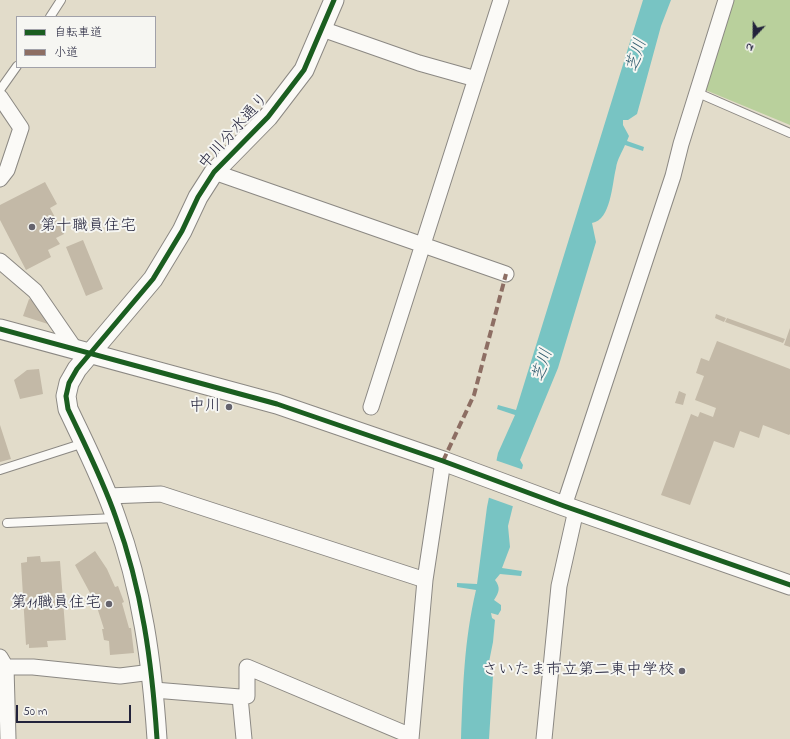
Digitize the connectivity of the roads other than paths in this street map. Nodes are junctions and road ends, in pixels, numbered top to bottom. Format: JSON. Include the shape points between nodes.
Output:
{"nodes":[{"id":1,"x":61,"y":0,"type":"edge"},
{"id":2,"x":334,"y":0,"type":"edge"},
{"id":3,"x":501,"y":0,"type":"edge"},
{"id":4,"x":726,"y":0,"type":"edge"},
{"id":5,"x":51,"y":16,"type":"edge"},
{"id":6,"x":322,"y":29,"type":"junction"},
{"id":7,"x":16,"y":67,"type":"edge"},
{"id":8,"x":476,"y":79,"type":"junction"},
{"id":9,"x":0,"y":90,"type":"edge"},
{"id":10,"x":698,"y":93,"type":"junction"},
{"id":11,"x":0,"y":97,"type":"edge"},
{"id":12,"x":790,"y":133,"type":"edge"},
{"id":13,"x":214,"y":172,"type":"junction"},
{"id":14,"x":0,"y":179,"type":"edge"},
{"id":15,"x":424,"y":245,"type":"junction"},
{"id":16,"x":0,"y":261,"type":"edge"},
{"id":17,"x":506,"y":274,"type":"dead end"},
{"id":18,"x":0,"y":329,"type":"edge"},
{"id":19,"x":82,"y":351,"type":"junction"},
{"id":20,"x":371,"y":407,"type":"dead end"},
{"id":21,"x":84,"y":443,"type":"junction"},
{"id":22,"x":450,"y":463,"type":"junction"},
{"id":23,"x":0,"y":470,"type":"edge"},
{"id":24,"x":108,"y":496,"type":"junction"},
{"id":25,"x":564,"y":506,"type":"junction"},
{"id":26,"x":116,"y":518,"type":"junction"},
{"id":27,"x":7,"y":523,"type":"dead end"},
{"id":28,"x":425,"y":580,"type":"junction"},
{"id":29,"x":790,"y":585,"type":"edge"},
{"id":30,"x":3,"y":662,"type":"edge"},
{"id":31,"x":153,"y":681,"type":"junction"},
{"id":32,"x":240,"y":698,"type":"junction"},
{"id":33,"x":411,"y":738,"type":"edge"},
{"id":34,"x":8,"y":739,"type":"edge"},
{"id":35,"x":157,"y":739,"type":"edge"},
{"id":36,"x":244,"y":739,"type":"edge"},
{"id":37,"x":544,"y":739,"type":"edge"}],
"edges":[{"from":1,"to":5,"type":"lane"},
{"from":2,"to":6,"type":"street","name":"中川分水通り"},
{"from":3,"to":8,"type":"street"},
{"from":4,"to":10,"type":"street"},
{"from":6,"to":8,"type":"street","via":[[420,63]]},
{"from":6,"to":13,"type":"street","name":"中川分水通り","via":[[304,70],[288,92],[268,117]]},
{"from":7,"to":9,"type":"lane"},
{"from":8,"to":15,"type":"street"},
{"from":10,"to":12,"type":"lane"},
{"from":10,"to":25,"type":"street"},
{"from":11,"to":14,"type":"street","via":[[22,128],[7,170]]},
{"from":13,"to":15,"type":"street"},
{"from":13,"to":19,"type":"street","name":"中川分水通り","via":[[153,279]]},
{"from":15,"to":17,"type":"street"},
{"from":15,"to":20,"type":"street"},
{"from":16,"to":19,"type":"street","via":[[35,291]]},
{"from":18,"to":19,"type":"street"},
{"from":19,"to":21,"type":"street","name":"中川分水通り","via":[[66,396],[68,409]]},
{"from":19,"to":22,"type":"street","via":[[277,404]]},
{"from":21,"to":23,"type":"lane"},
{"from":21,"to":24,"type":"street","name":"中川分水通り"},
{"from":22,"to":25,"type":"street"},
{"from":22,"to":28,"type":"street"},
{"from":24,"to":26,"type":"street","name":"中川分水通り"},
{"from":24,"to":28,"type":"street","via":[[161,494]]},
{"from":25,"to":29,"type":"street"},
{"from":25,"to":37,"type":"street"},
{"from":26,"to":27,"type":"lane"},
{"from":26,"to":31,"type":"street","name":"中川分水通り","via":[[142,610]]},
{"from":28,"to":33,"type":"street"},
{"from":30,"to":31,"type":"street"},
{"from":30,"to":34,"type":"street"},
{"from":31,"to":32,"type":"street"},
{"from":31,"to":35,"type":"street","name":"中川分水通り"},
{"from":32,"to":33,"type":"street","via":[[247,696],[247,667]]},
{"from":32,"to":36,"type":"street"}]}
